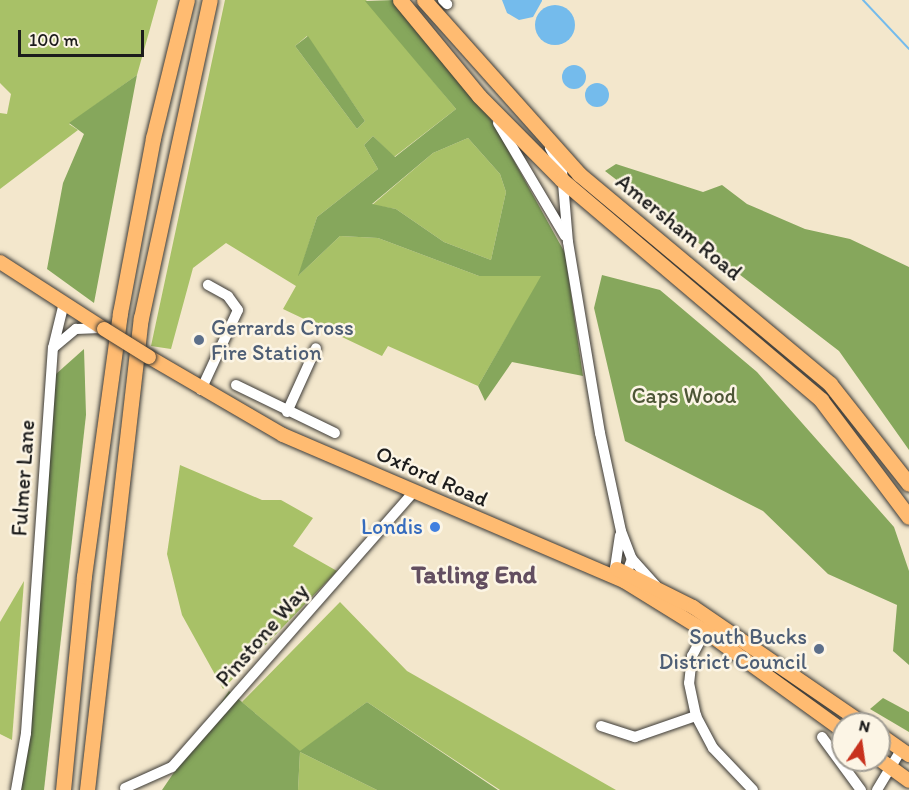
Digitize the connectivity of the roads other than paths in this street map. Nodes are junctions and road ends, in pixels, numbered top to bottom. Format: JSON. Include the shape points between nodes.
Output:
{"nodes":[{"id":1,"x":187,"y":0,"type":"edge"},
{"id":2,"x":210,"y":0,"type":"edge"},
{"id":3,"x":400,"y":0,"type":"edge"},
{"id":4,"x":424,"y":0,"type":"edge"},
{"id":5,"x":479,"y":96,"type":"junction"},
{"id":6,"x":542,"y":135,"type":"junction"},
{"id":7,"x":562,"y":180,"type":"junction"},
{"id":8,"x":568,"y":242,"type":"junction"},
{"id":9,"x":0,"y":262,"type":"edge"},
{"id":10,"x":208,"y":285,"type":"dead end"},
{"id":11,"x":64,"y":303,"type":"junction"},
{"id":12,"x":104,"y":329,"type":"junction"},
{"id":13,"x":53,"y":348,"type":"junction"},
{"id":14,"x":316,"y":348,"type":"dead end"},
{"id":15,"x":236,"y":385,"type":"dead end"},
{"id":16,"x":201,"y":390,"type":"junction"},
{"id":17,"x":274,"y":407,"type":"junction"},
{"id":18,"x":287,"y":412,"type":"junction"},
{"id":19,"x":266,"y":426,"type":"junction"},
{"id":20,"x":335,"y":433,"type":"dead end"},
{"id":21,"x":909,"y":484,"type":"edge"},
{"id":22,"x":415,"y":490,"type":"junction"},
{"id":23,"x":909,"y":518,"type":"edge"},
{"id":24,"x":621,"y":531,"type":"junction"},
{"id":25,"x":632,"y":559,"type":"junction"},
{"id":26,"x":620,"y":575,"type":"junction"},
{"id":27,"x":657,"y":587,"type":"junction"},
{"id":28,"x":709,"y":625,"type":"junction"},
{"id":29,"x":782,"y":666,"type":"junction"},
{"id":30,"x":778,"y":683,"type":"junction"},
{"id":31,"x":847,"y":712,"type":"edge"},
{"id":32,"x":696,"y":716,"type":"junction"},
{"id":33,"x":831,"y":723,"type":"edge"},
{"id":34,"x":601,"y":726,"type":"dead end"},
{"id":35,"x":822,"y":738,"type":"dead end"},
{"id":36,"x":891,"y":742,"type":"edge"},
{"id":37,"x":905,"y":752,"type":"edge"},
{"id":38,"x":891,"y":760,"type":"edge"},
{"id":39,"x":891,"y":768,"type":"edge"},
{"id":40,"x":883,"y":772,"type":"edge"},
{"id":41,"x":909,"y":781,"type":"edge"},
{"id":42,"x":125,"y":788,"type":"dead end"},
{"id":43,"x":16,"y":790,"type":"edge"},
{"id":44,"x":63,"y":790,"type":"edge"},
{"id":45,"x":87,"y":790,"type":"edge"},
{"id":46,"x":753,"y":790,"type":"edge"},
{"id":47,"x":861,"y":790,"type":"edge"},
{"id":48,"x":877,"y":790,"type":"edge"}],
"edges":[{"from":1,"to":44,"type":"highway","via":[[153,138],[120,313],[84,576]]},
{"from":2,"to":45,"type":"highway","via":[[141,318]]},
{"from":3,"to":5,"type":"highway"},
{"from":4,"to":6,"type":"highway","name":"Amersham Road"},
{"from":5,"to":7,"type":"highway"},
{"from":5,"to":8,"type":"street","via":[[528,165]]},
{"from":6,"to":7,"type":"street"},
{"from":6,"to":21,"type":"highway","name":"Amersham Road","via":[[587,181],[830,384]]},
{"from":7,"to":8,"type":"street"},
{"from":7,"to":23,"type":"highway","via":[[785,365],[861,447]]},
{"from":8,"to":24,"type":"street"},
{"from":9,"to":11,"type":"main road","name":"Oxford Road"},
{"from":10,"to":16,"type":"street","via":[[228,296],[238,310]]},
{"from":11,"to":12,"type":"main road","name":"Oxford Road"},
{"from":11,"to":13,"type":"street","name":"Fulmer Lane"},
{"from":12,"to":13,"type":"street","via":[[76,329]]},
{"from":12,"to":16,"type":"main road","name":"Oxford Road","bridge":true},
{"from":13,"to":43,"type":"street","name":"Fulmer Lane","via":[[26,733]]},
{"from":14,"to":18,"type":"street"},
{"from":15,"to":17,"type":"street"},
{"from":16,"to":19,"type":"main road","name":"Oxford Road"},
{"from":17,"to":18,"type":"street"},
{"from":17,"to":19,"type":"street"},
{"from":18,"to":20,"type":"street"},
{"from":19,"to":22,"type":"main road","name":"Oxford Road"},
{"from":22,"to":26,"type":"main road","name":"Oxford Road"},
{"from":22,"to":42,"type":"street","name":"Pinstone Way","via":[[172,767]]},
{"from":24,"to":25,"type":"street"},
{"from":24,"to":26,"type":"street"},
{"from":25,"to":26,"type":"street"},
{"from":25,"to":27,"type":"street"},
{"from":26,"to":27,"type":"main road"},
{"from":26,"to":28,"type":"main road","name":"Oxford Road"},
{"from":27,"to":28,"type":"main road"},
{"from":28,"to":29,"type":"main road"},
{"from":28,"to":30,"type":"main road","name":"Oxford Road"},
{"from":28,"to":32,"type":"street","via":[[692,656],[689,683]]},
{"from":29,"to":30,"type":"main road"},
{"from":29,"to":31,"type":"main road"},
{"from":30,"to":33,"type":"main road","name":"Oxford Road"},
{"from":32,"to":34,"type":"street","via":[[635,737]]},
{"from":32,"to":46,"type":"street","via":[[713,748]]},
{"from":35,"to":47,"type":"street"},
{"from":36,"to":37,"type":"main road"},
{"from":37,"to":38,"type":"street"},
{"from":39,"to":41,"type":"main road"},
{"from":40,"to":48,"type":"street"}]}
